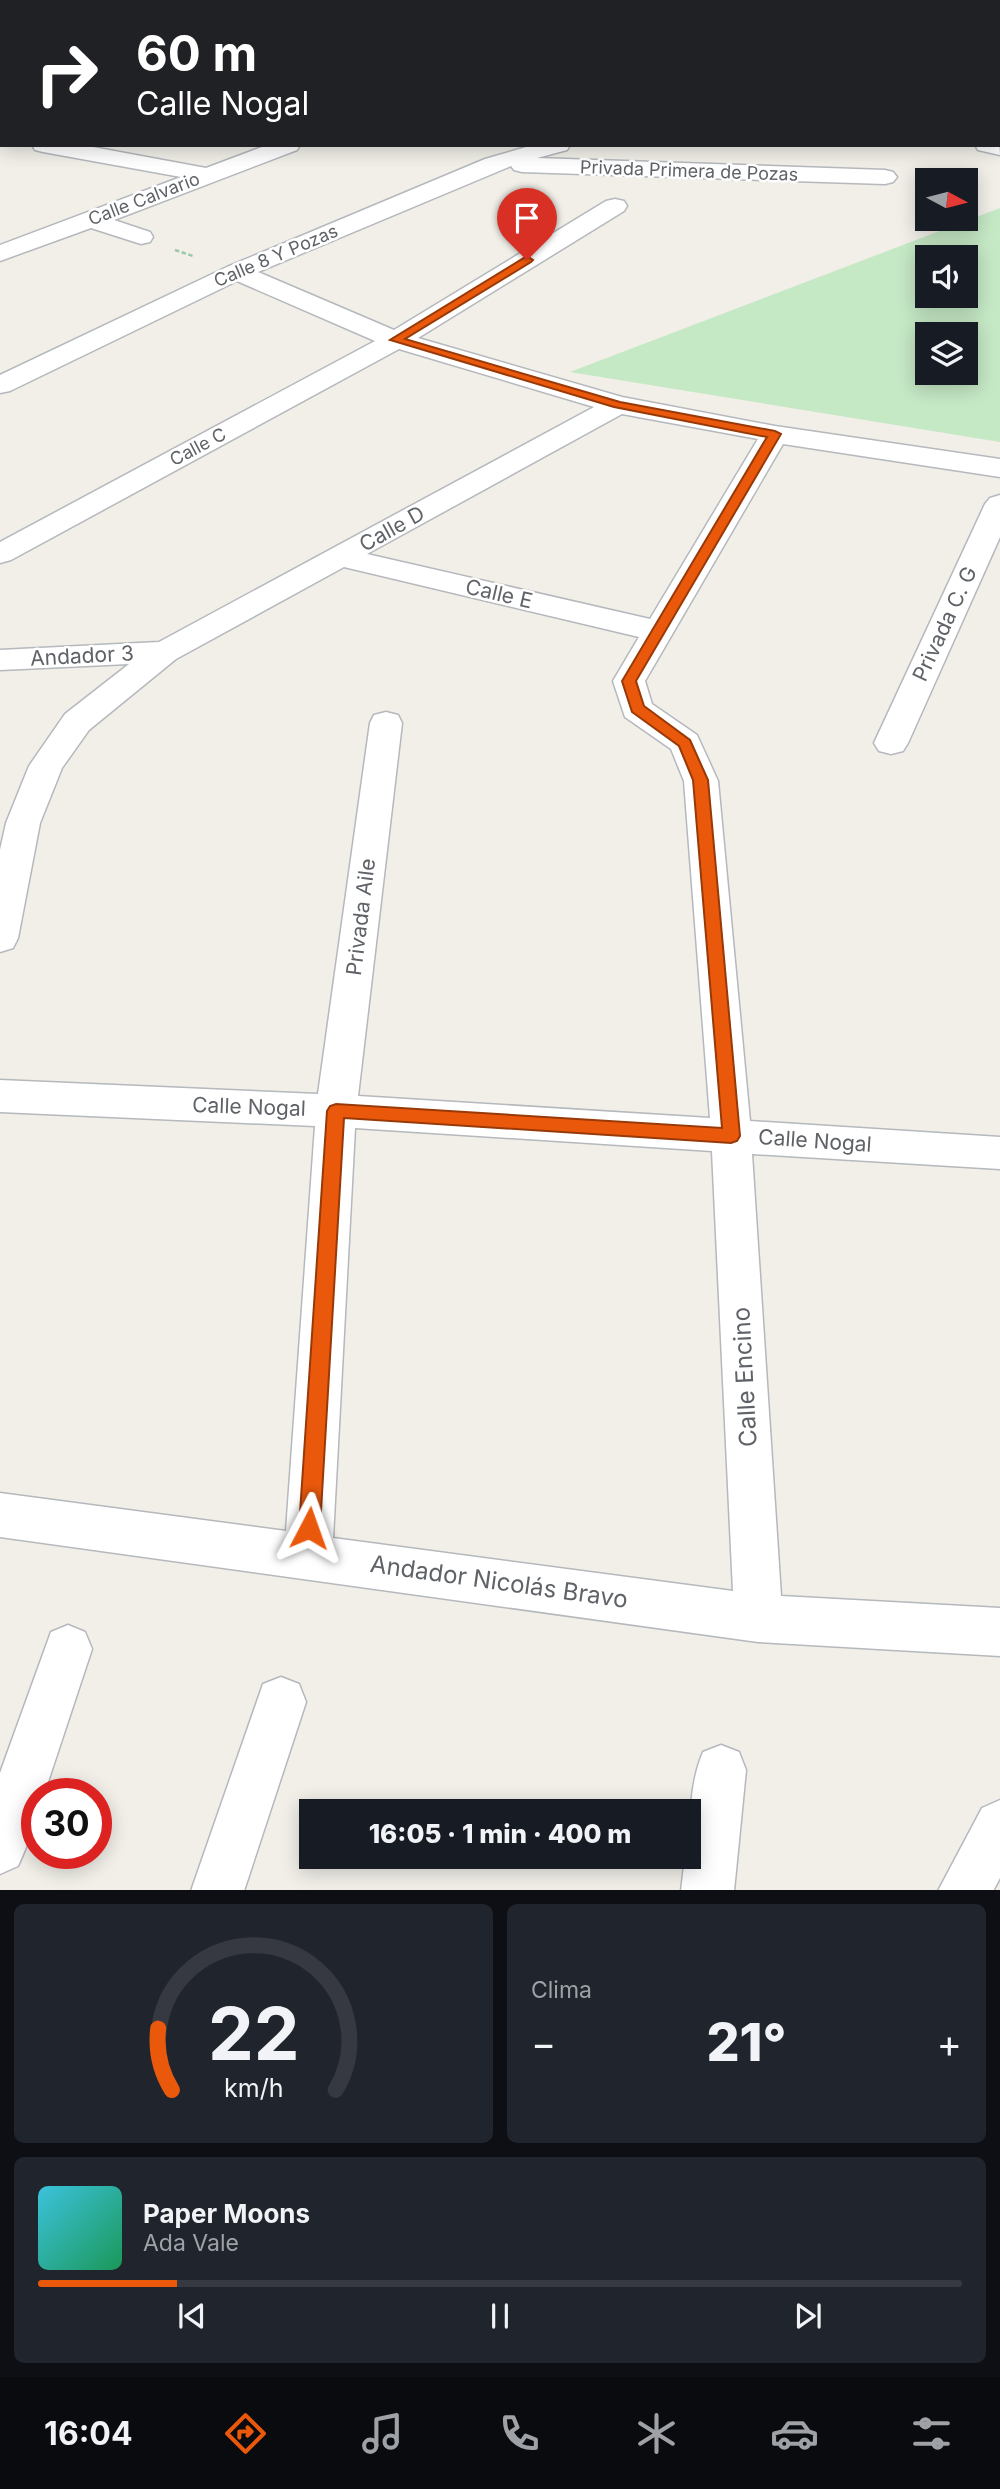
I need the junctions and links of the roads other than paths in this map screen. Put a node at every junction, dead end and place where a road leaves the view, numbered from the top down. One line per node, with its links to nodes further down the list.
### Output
1 (54, 147): 5 (street)
2 (284, 147): 5 (street, Calle Calvario)
3 (552, 147): 4 (street, Calle 8 Y Pozas)
4 (493, 164): 6 (street, Privada Primera de Pozas); 11 (street, Calle 8 Y Pozas)
5 (207, 175): 8 (street, Calle Calvario)
6 (885, 177)
7 (615, 206): 12 (street, Calle C)
8 (90, 220): 9 (street); 10 (street, Calle Calvario)
9 (141, 237)
10 (6, 248)
11 (236, 272): 12 (street); 13 (street, Calle 8 Y Pozas)
12 (396, 340): 14 (street); 18 (street, Calle C)
13 (0, 385)
14 (618, 405): 15 (street); 19 (street, Calle D)
15 (775, 434): 16 (street); 20 (street, Calle Encino)
16 (1000, 468)
17 (1000, 504): 24 (street, Privada C. G)
18 (0, 554)
19 (340, 557): 20 (street, Calle E); 21 (street, Calle D)
20 (657, 631): 28 (street, Calle Encino)
21 (165, 652): 22 (street, Andador 3); 25 (street, Calle D)
22 (0, 660)
23 (386, 723): 27 (street, Privada Aile)
24 (891, 743)
25 (0, 938)
26 (0, 1096): 27 (street, Calle Nogal)
27 (336, 1111): 28 (street, Calle Nogal); 31 (street, Privada Aile)
28 (731, 1136): 29 (street, Calle Nogal); 32 (street, Calle Encino)
29 (1000, 1153)
30 (0, 1516): 31 (street, Andador Nicolás Bravo)
31 (308, 1555): 32 (street, Andador Nicolás Bravo)
32 (758, 1618): 33 (street, Andador Nicolás Bravo)
33 (1000, 1632)
34 (68, 1650): 38 (street)
35 (281, 1702): 39 (street)
36 (721, 1770): 40 (street)
37 (1000, 1826): 41 (street)
38 (0, 1848)
39 (217, 1890)
40 (707, 1890)
41 (965, 1890)

